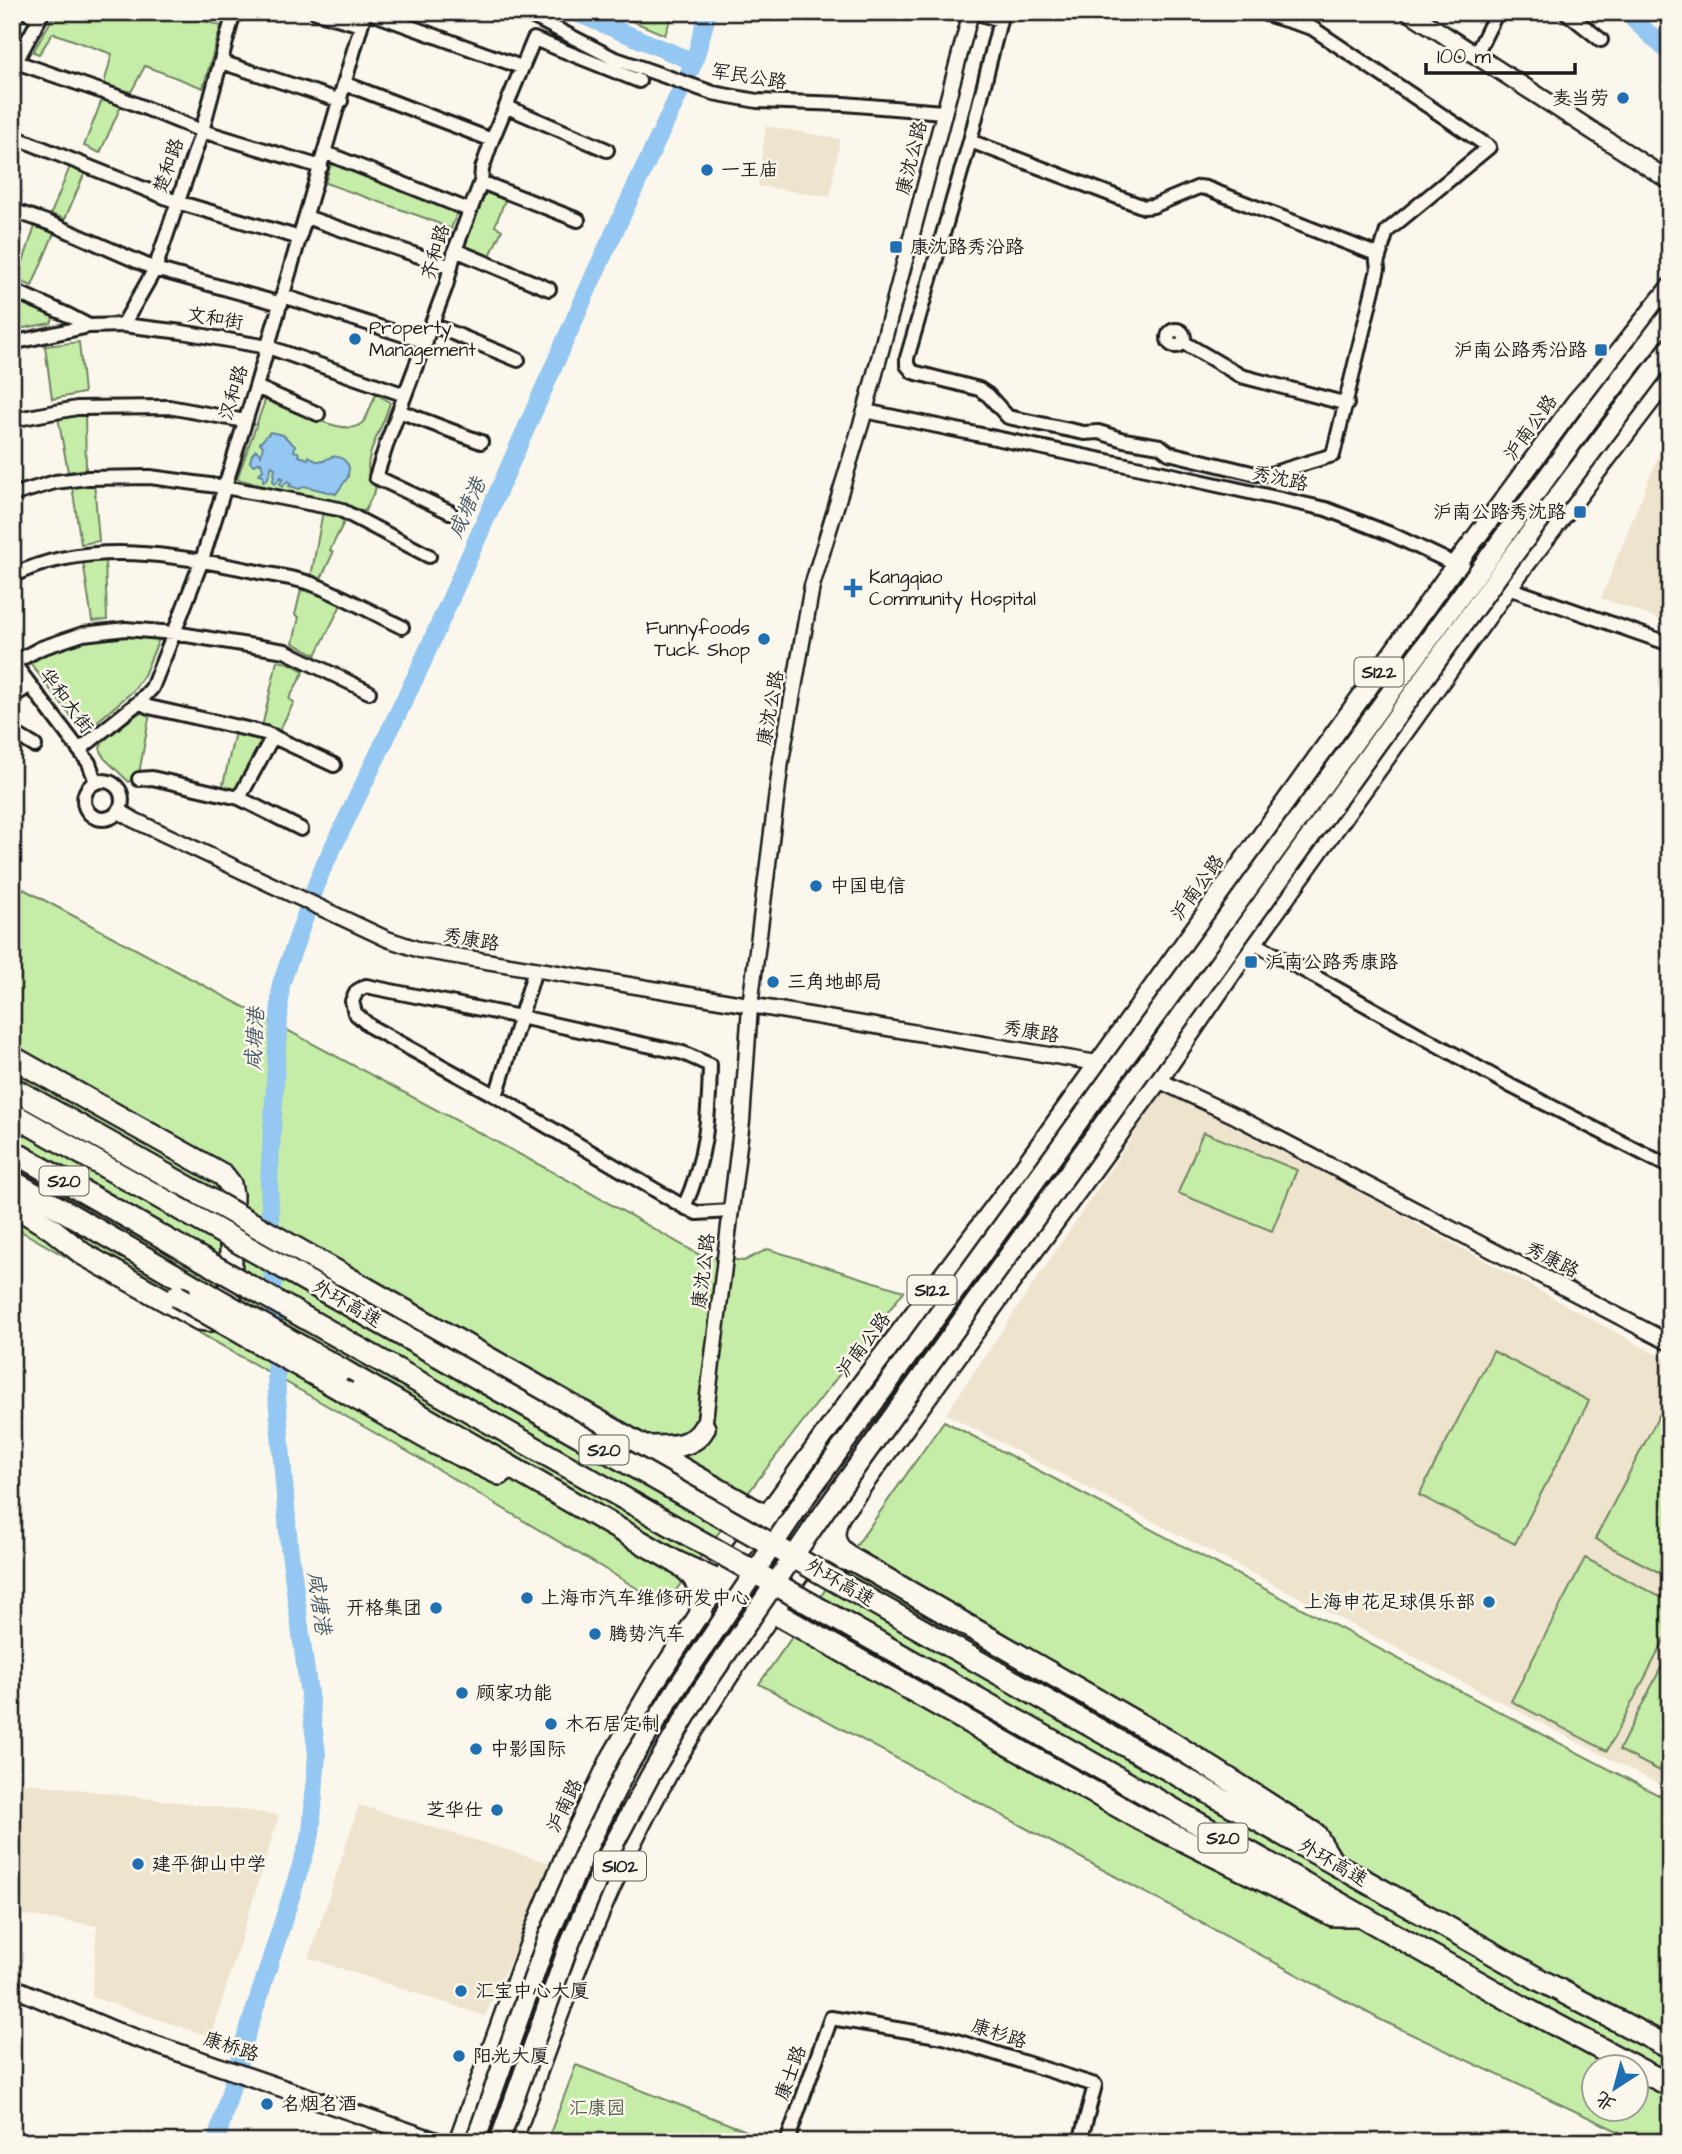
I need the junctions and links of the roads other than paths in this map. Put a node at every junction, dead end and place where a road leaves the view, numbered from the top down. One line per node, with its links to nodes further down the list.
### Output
1 (25, 12): 11 (street)
2 (234, 12): 16 (street, 楚和路)
3 (316, 12): 13 (street)
4 (367, 12): 13 (street, 汉和路); 18 (street)
5 (524, 12): 23 (street, 军民公路)
6 (972, 12): 12 (street); 23 (street, 康沈公路)
7 (1259, 12): 40 (street)
8 (1409, 12): 15 (main road)
9 (1496, 12): 15 (street)
10 (1566, 12): 14 (street)
11 (42, 15): 17 (street)
12 (1001, 16): 27 (street)
13 (361, 25): 20 (street, 汉和路)
14 (1601, 40)
15 (1476, 54): 31 (main road)
16 (220, 62): 21 (street); 24 (street, 楚和路)
17 (14, 65): 24 (street)
18 (521, 67): 19 (street, 齐和路); 22 (street, 齐和路)
19 (639, 81)
20 (345, 83): 21 (street, 汉和路); 26 (street)
21 (341, 101): 29 (street, 汉和路)
22 (507, 107): 26 (street, 齐和路); 28 (street)
23 (943, 112): 62 (street, 康沈公路)
24 (202, 131): 30 (street); 33 (street, 楚和路)
25 (12, 136): 33 (street)
26 (492, 140): 32 (street, 齐和路)
27 (970, 141): 40 (street); 66 (street)
28 (607, 150)
29 (326, 153): 30 (street, 汉和路); 35 (street)
30 (321, 167): 36 (street, 汉和路)
31 (1670, 181)
32 (481, 182): 35 (street, 齐和路); 37 (street)
33 (177, 202): 38 (street); 42 (street, 楚和路)
34 (12, 210): 42 (street)
35 (469, 210): 39 (street, 齐和路)
36 (306, 216): 38 (street, 汉和路); 41 (street)
37 (578, 220)
38 (300, 238): 46 (street, 汉和路)
39 (455, 250): 41 (street, 齐和路); 44 (street)
40 (1378, 260): 60 (street)
41 (451, 267): 49 (street, 齐和路)
42 (155, 269): 46 (street); 48 (street, 楚和路)
43 (1670, 288): 76 (main road, 沪南公路 / S122)
44 (548, 289)
45 (12, 290): 50 (street)
46 (282, 300): 51 (street); 54 (street, 汉和路)
47 (1670, 314): 140 (main road, bridge)
48 (124, 325): 50 (street, 文和街); 54 (street, 文和街)
49 (433, 326): 51 (street, 齐和路); 56 (street)
50 (89, 327): 53 (street, 文和街)
51 (426, 342): 59 (street, 齐和路)
52 (1184, 342): 60 (street)
53 (12, 343)
54 (268, 347): 58 (street, 汉和路); 59 (street, 文和街)
55 (1670, 348): 141 (main road, bridge)
56 (518, 360)
57 (1670, 375): 78 (main road, S122)
58 (256, 387): 63 (street); 65 (street, 汉和路)
59 (405, 395): 61 (street, 齐和路)
60 (1347, 404): 68 (street)
61 (399, 411): 67 (street); 73 (street, 齐和路)
62 (865, 411): 69 (street, 秀沈路); 99 (street, 康沈公路)
63 (318, 414)
64 (12, 420): 65 (street)
65 (245, 421): 71 (street, 汉和路)
66 (1124, 440): 68 (street); 69 (street)
67 (481, 442)
68 (1141, 443): 70 (street)
69 (1119, 463): 70 (street, 秀沈路)
70 (1136, 467): 76 (street, 秀沈路)
71 (225, 487): 72 (street); 74 (street); 75 (street, 汉和路)
72 (12, 495)
73 (450, 512)
74 (429, 556)
75 (202, 560): 77 (street); 79 (street); 80 (street, 汉和路)
76 (1455, 566): 78 (street, 秀沈路); 102 (main road, 沪南公路 / S122)
77 (12, 576)
78 (1507, 588): 81 (street, 秀沈路); 97 (main road, S122)
79 (402, 627)
80 (174, 633): 82 (street); 84 (street); 86 (street, 汉和路)
81 (1670, 644)
82 (13, 662): 83 (street, 华和大街)
83 (29, 686): 85 (street); 90 (street, 华和大街)
84 (369, 691)
85 (12, 697)
86 (139, 702): 88 (street); 90 (street, 汉和路)
87 (12, 733): 89 (street)
88 (273, 736): 91 (street); 94 (street)
89 (35, 746)
90 (79, 750): 93 (street, 华和大街)
91 (334, 765)
92 (139, 779): 94 (street)
93 (96, 782): 95 (street); 95 (street)
94 (239, 798): 96 (street)
95 (119, 811): 98 (street, 秀康路)
96 (301, 829)
97 (1253, 942): 104 (main road, S122); 110 (street)
98 (535, 970): 99 (street, 秀康路); 100 (street)
99 (750, 1006): 102 (street, 秀康路); 113 (street, 康沈公路)
100 (521, 1017): 106 (street); 106 (street); 112 (street)
101 (12, 1057): 114 (highway)
102 (1097, 1063): 104 (street, 秀康路); 120 (main road, 沪南公路 / S122)
103 (12, 1065): 109 (highway)
104 (1158, 1080): 116 (street, 秀康路); 121 (main road, S122)
105 (12, 1088): 109 (highway)
106 (496, 1096): 112 (street)
107 (12, 1114): 130 (highway, 外环高速 / S20, bridge)
108 (12, 1152): 131 (highway, 外环高速 / S20, bridge)
109 (150, 1166): 118 (highway, bridge)
110 (1670, 1167)
111 (16, 1191): 114 (highway); 115 (highway); 119 (highway, bridge)
112 (684, 1207): 113 (street)
113 (731, 1211): 117 (street, 康沈公路)
114 (52, 1229): 115 (highway)
115 (81, 1241): 119 (highway, bridge)
116 (1670, 1343)
117 (705, 1428): 118 (highway)
118 (644, 1447): 120 (highway)
119 (543, 1485): 125 (highway)
120 (765, 1516): 122 (highway); 123 (main road, 沪南路 / S102)
121 (837, 1520): 122 (main road, S122); 124 (highway)
122 (822, 1542): 123 (highway); 124 (highway); 126 (main road, S102)
123 (737, 1556): 125 (highway); 127 (main road, 沪南路 / S102)
124 (852, 1560): 126 (highway); 130 (highway)
125 (676, 1562): 127 (highway); 128 (highway)
126 (808, 1562): 127 (highway); 129 (main road, S102)
127 (720, 1582): 128 (main road, 沪南路 / S102); 129 (highway)
128 (701, 1612): 139 (main road, 沪南路 / S102)
129 (774, 1613): 131 (highway); 142 (main road, S102)
130 (1332, 1862): 134 (highway, 外环高速 / S20)
131 (1359, 1915): 135 (highway, 外环高速 / S20)
132 (12, 1987): 138 (main road, 康桥路)
133 (831, 2018): 143 (street, 康士路); 144 (street, 康杉路)
134 (1670, 2048)
135 (1607, 2052)
136 (1650, 2075): 137 (highway, 外环高速 / S20)
137 (1670, 2085)
138 (439, 2142)
139 (458, 2142)
140 (475, 2142)
141 (499, 2142)
142 (512, 2142)
143 (787, 2142)
144 (1080, 2142)

